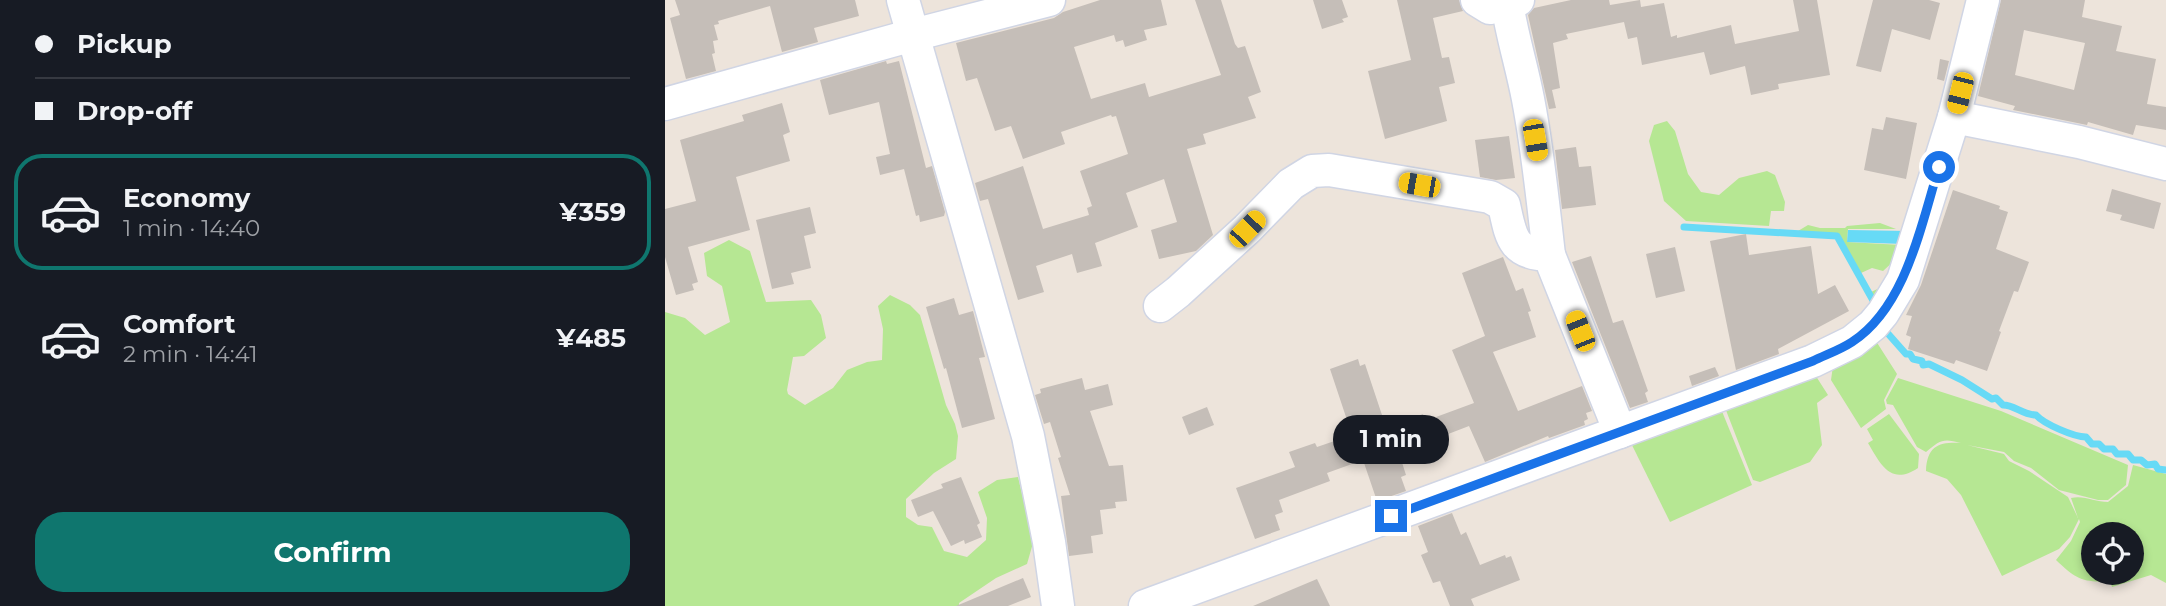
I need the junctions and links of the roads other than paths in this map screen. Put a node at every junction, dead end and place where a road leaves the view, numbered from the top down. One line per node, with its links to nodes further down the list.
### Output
1 (903, 0): 5 (street)
2 (1049, 0): 5 (street)
3 (1983, 0): 7 (street)
4 (1501, 1): 9 (street)
5 (913, 35): 6 (street); 12 (street)
6 (665, 104)
7 (1954, 117): 8 (street); 11 (street)
8 (2166, 164)
9 (1549, 255): 10 (street); 11 (street)
10 (1160, 306)
11 (1620, 432): 13 (street)
12 (1058, 606)
13 (1145, 606)

